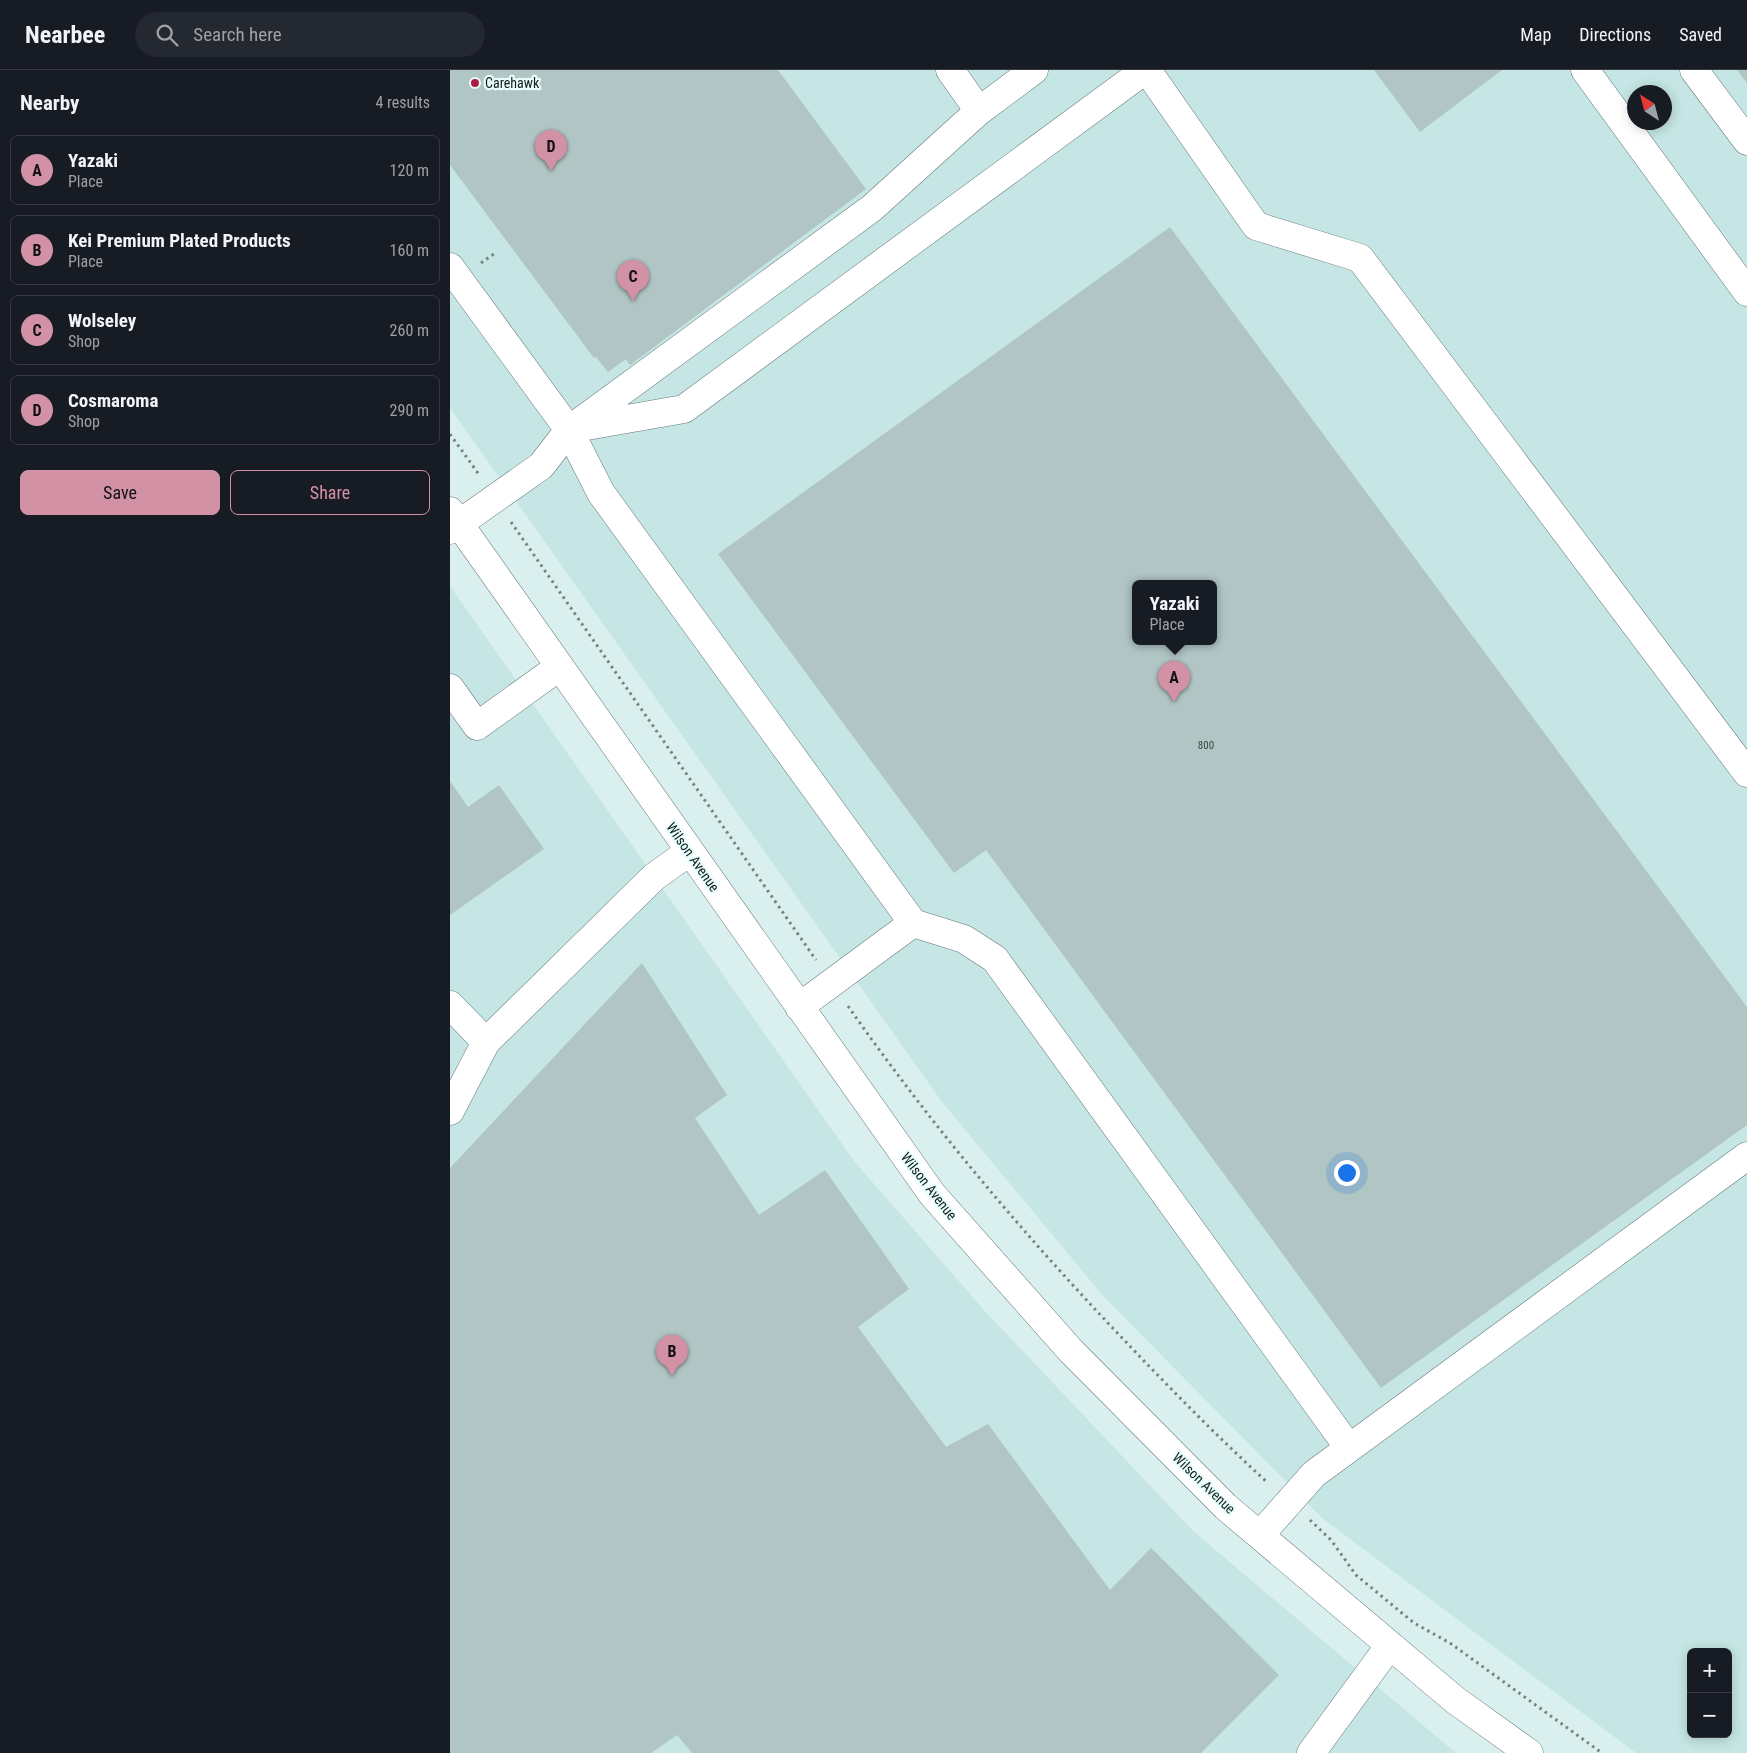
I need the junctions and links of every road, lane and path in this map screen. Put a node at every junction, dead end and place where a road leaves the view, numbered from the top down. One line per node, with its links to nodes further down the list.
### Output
1 (950, 70): 6 (street)
2 (1034, 70): 6 (street)
3 (1146, 70): 10 (street); 16 (street)
4 (1585, 70): 9 (street)
5 (1694, 70): 7 (street)
6 (979, 111): 10 (street)
7 (1747, 141)
8 (450, 267): 10 (street)
9 (1747, 292)
10 (569, 430): 12 (street); 18 (street)
11 (450, 434): 12 (path)
12 (502, 509): 13 (street); 19 (path)
13 (453, 522): 14 (street, Wilson Avenue)
14 (559, 667): 15 (street); 17 (street, Wilson Avenue)
15 (450, 688)
16 (1747, 773)
17 (689, 852): 21 (street, Wilson Avenue); 22 (street)
18 (913, 923): 19 (street); 25 (street)
19 (832, 983): 21 (street); 26 (path)
20 (450, 1005): 22 (street)
21 (799, 1007): 27 (street, Wilson Avenue)
22 (486, 1042): 23 (street)
23 (450, 1111)
24 (1747, 1156): 25 (street)
25 (1350, 1448): 26 (street)
26 (1289, 1502): 27 (street); 31 (path)
27 (1260, 1535): 28 (street, Wilson Avenue)
28 (1390, 1644): 29 (street); 30 (street, Wilson Avenue)
29 (1311, 1753)
30 (1529, 1753)
31 (1602, 1753)

